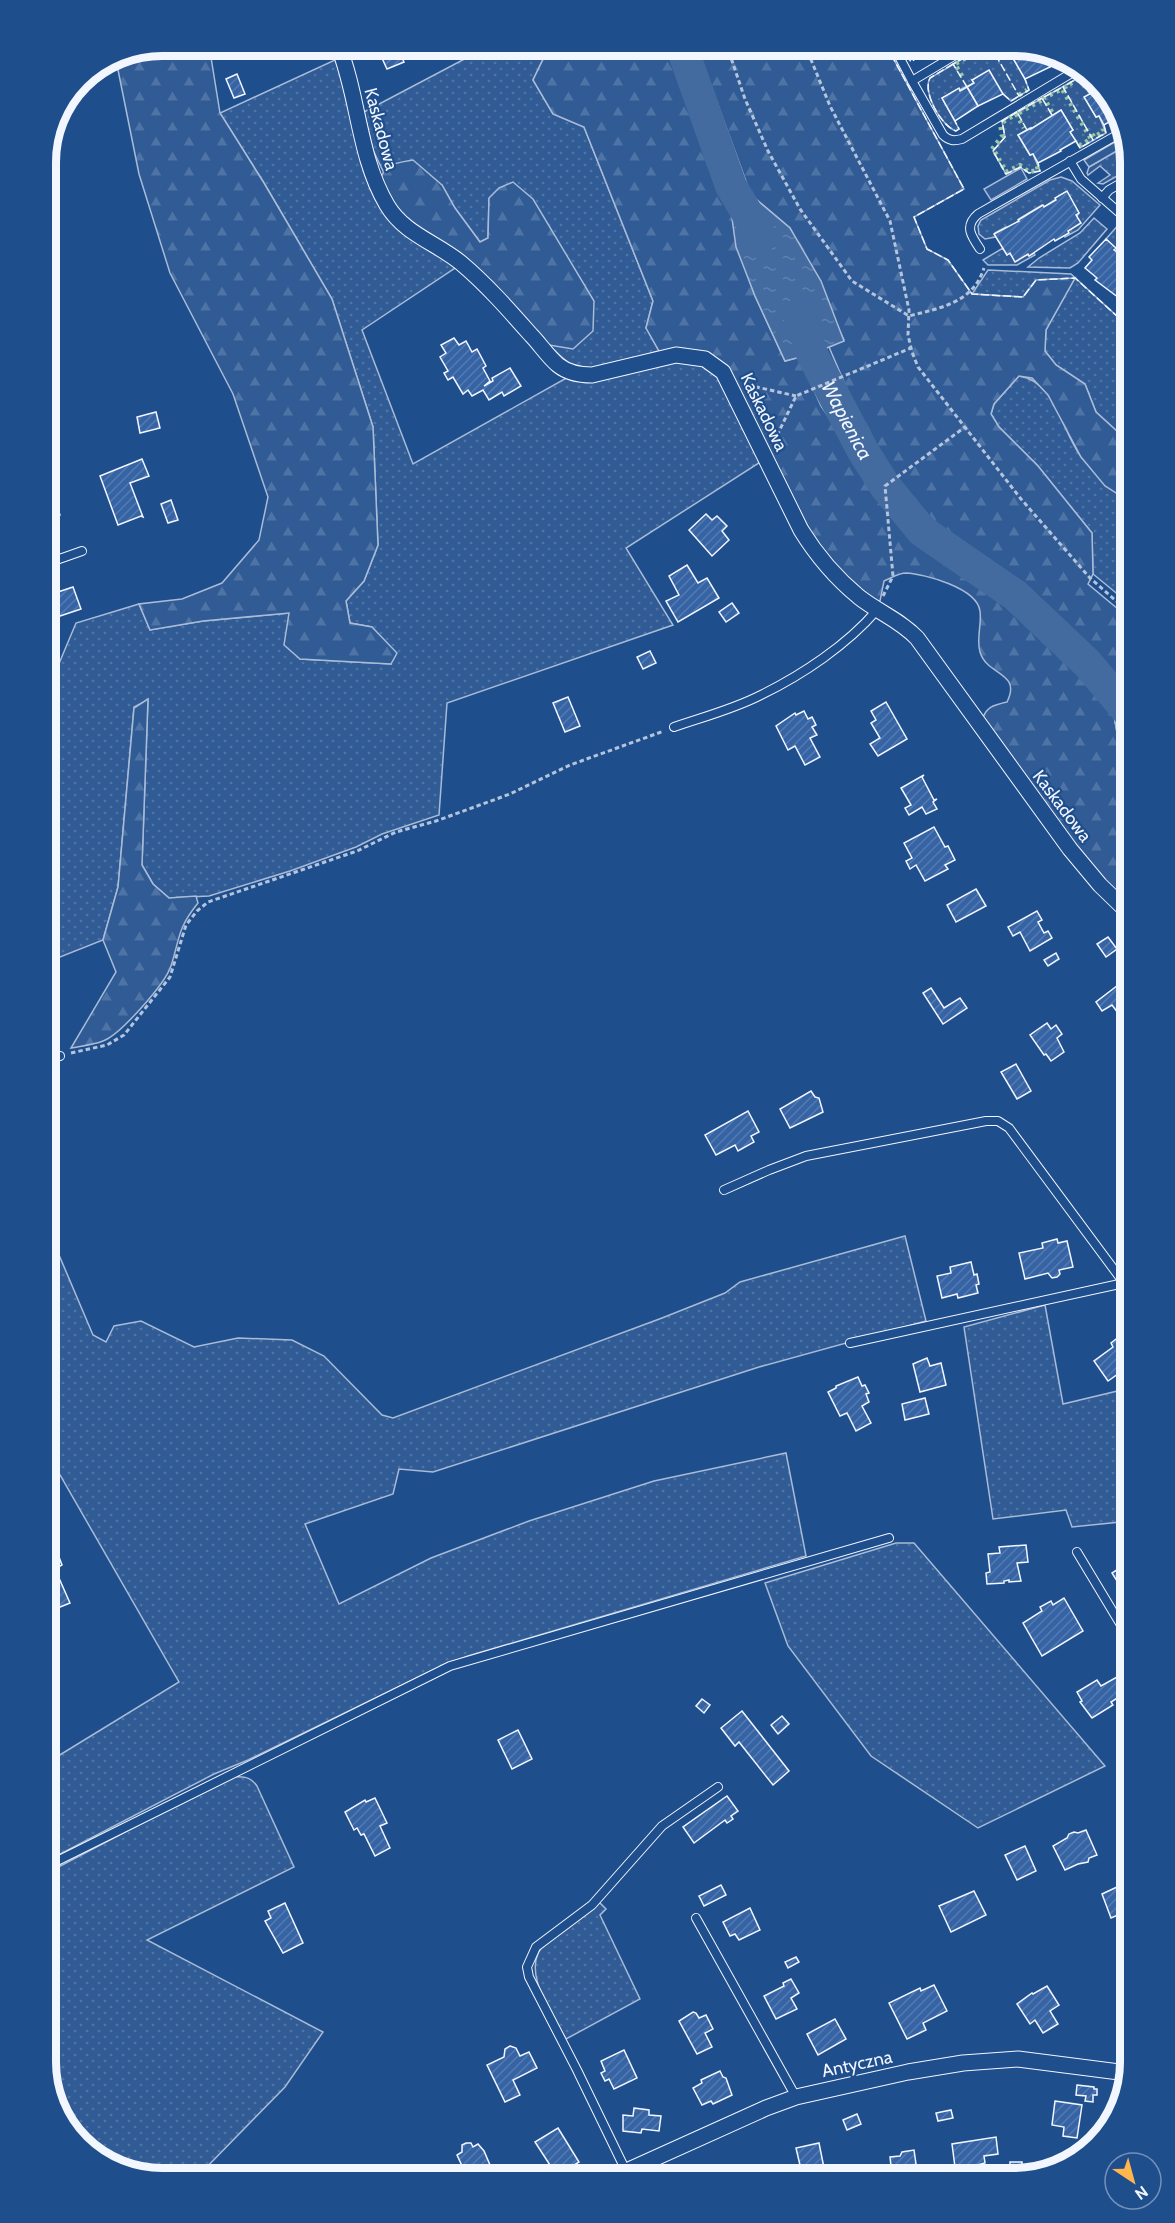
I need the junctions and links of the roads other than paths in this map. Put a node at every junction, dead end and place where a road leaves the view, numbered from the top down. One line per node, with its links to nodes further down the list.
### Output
1 (342, 56): 14 (street, Kaskadowa)
2 (899, 56): 5 (lane)
3 (954, 56): 5 (lane)
4 (1071, 73): 5 (lane)
5 (912, 81)
6 (1116, 135): 7 (lane)
7 (1070, 161): 9 (lane); 11 (lane)
8 (1120, 184): 9 (lane)
9 (1102, 198): 10 (lane)
10 (1120, 213)
11 (980, 249)
12 (82, 551): 13 (lane)
13 (56, 560)
14 (877, 610): 15 (lane); 16 (street, Kaskadowa)
15 (674, 727)
16 (1120, 904)
17 (60, 1056): 18 (lane)
18 (56, 1057)
19 (724, 1190): 20 (lane)
20 (1120, 1278)
21 (1120, 1284): 22 (lane)
22 (850, 1343)
23 (889, 1538): 27 (lane)
24 (1077, 1552): 25 (lane)
25 (1120, 1623)
26 (718, 1787): 31 (lane)
27 (56, 1862)
28 (696, 1918): 30 (lane)
29 (1119, 2072): 30 (street, Antyczna)
30 (796, 2097): 32 (street, Antyczna)
31 (615, 2168)
32 (636, 2168)

